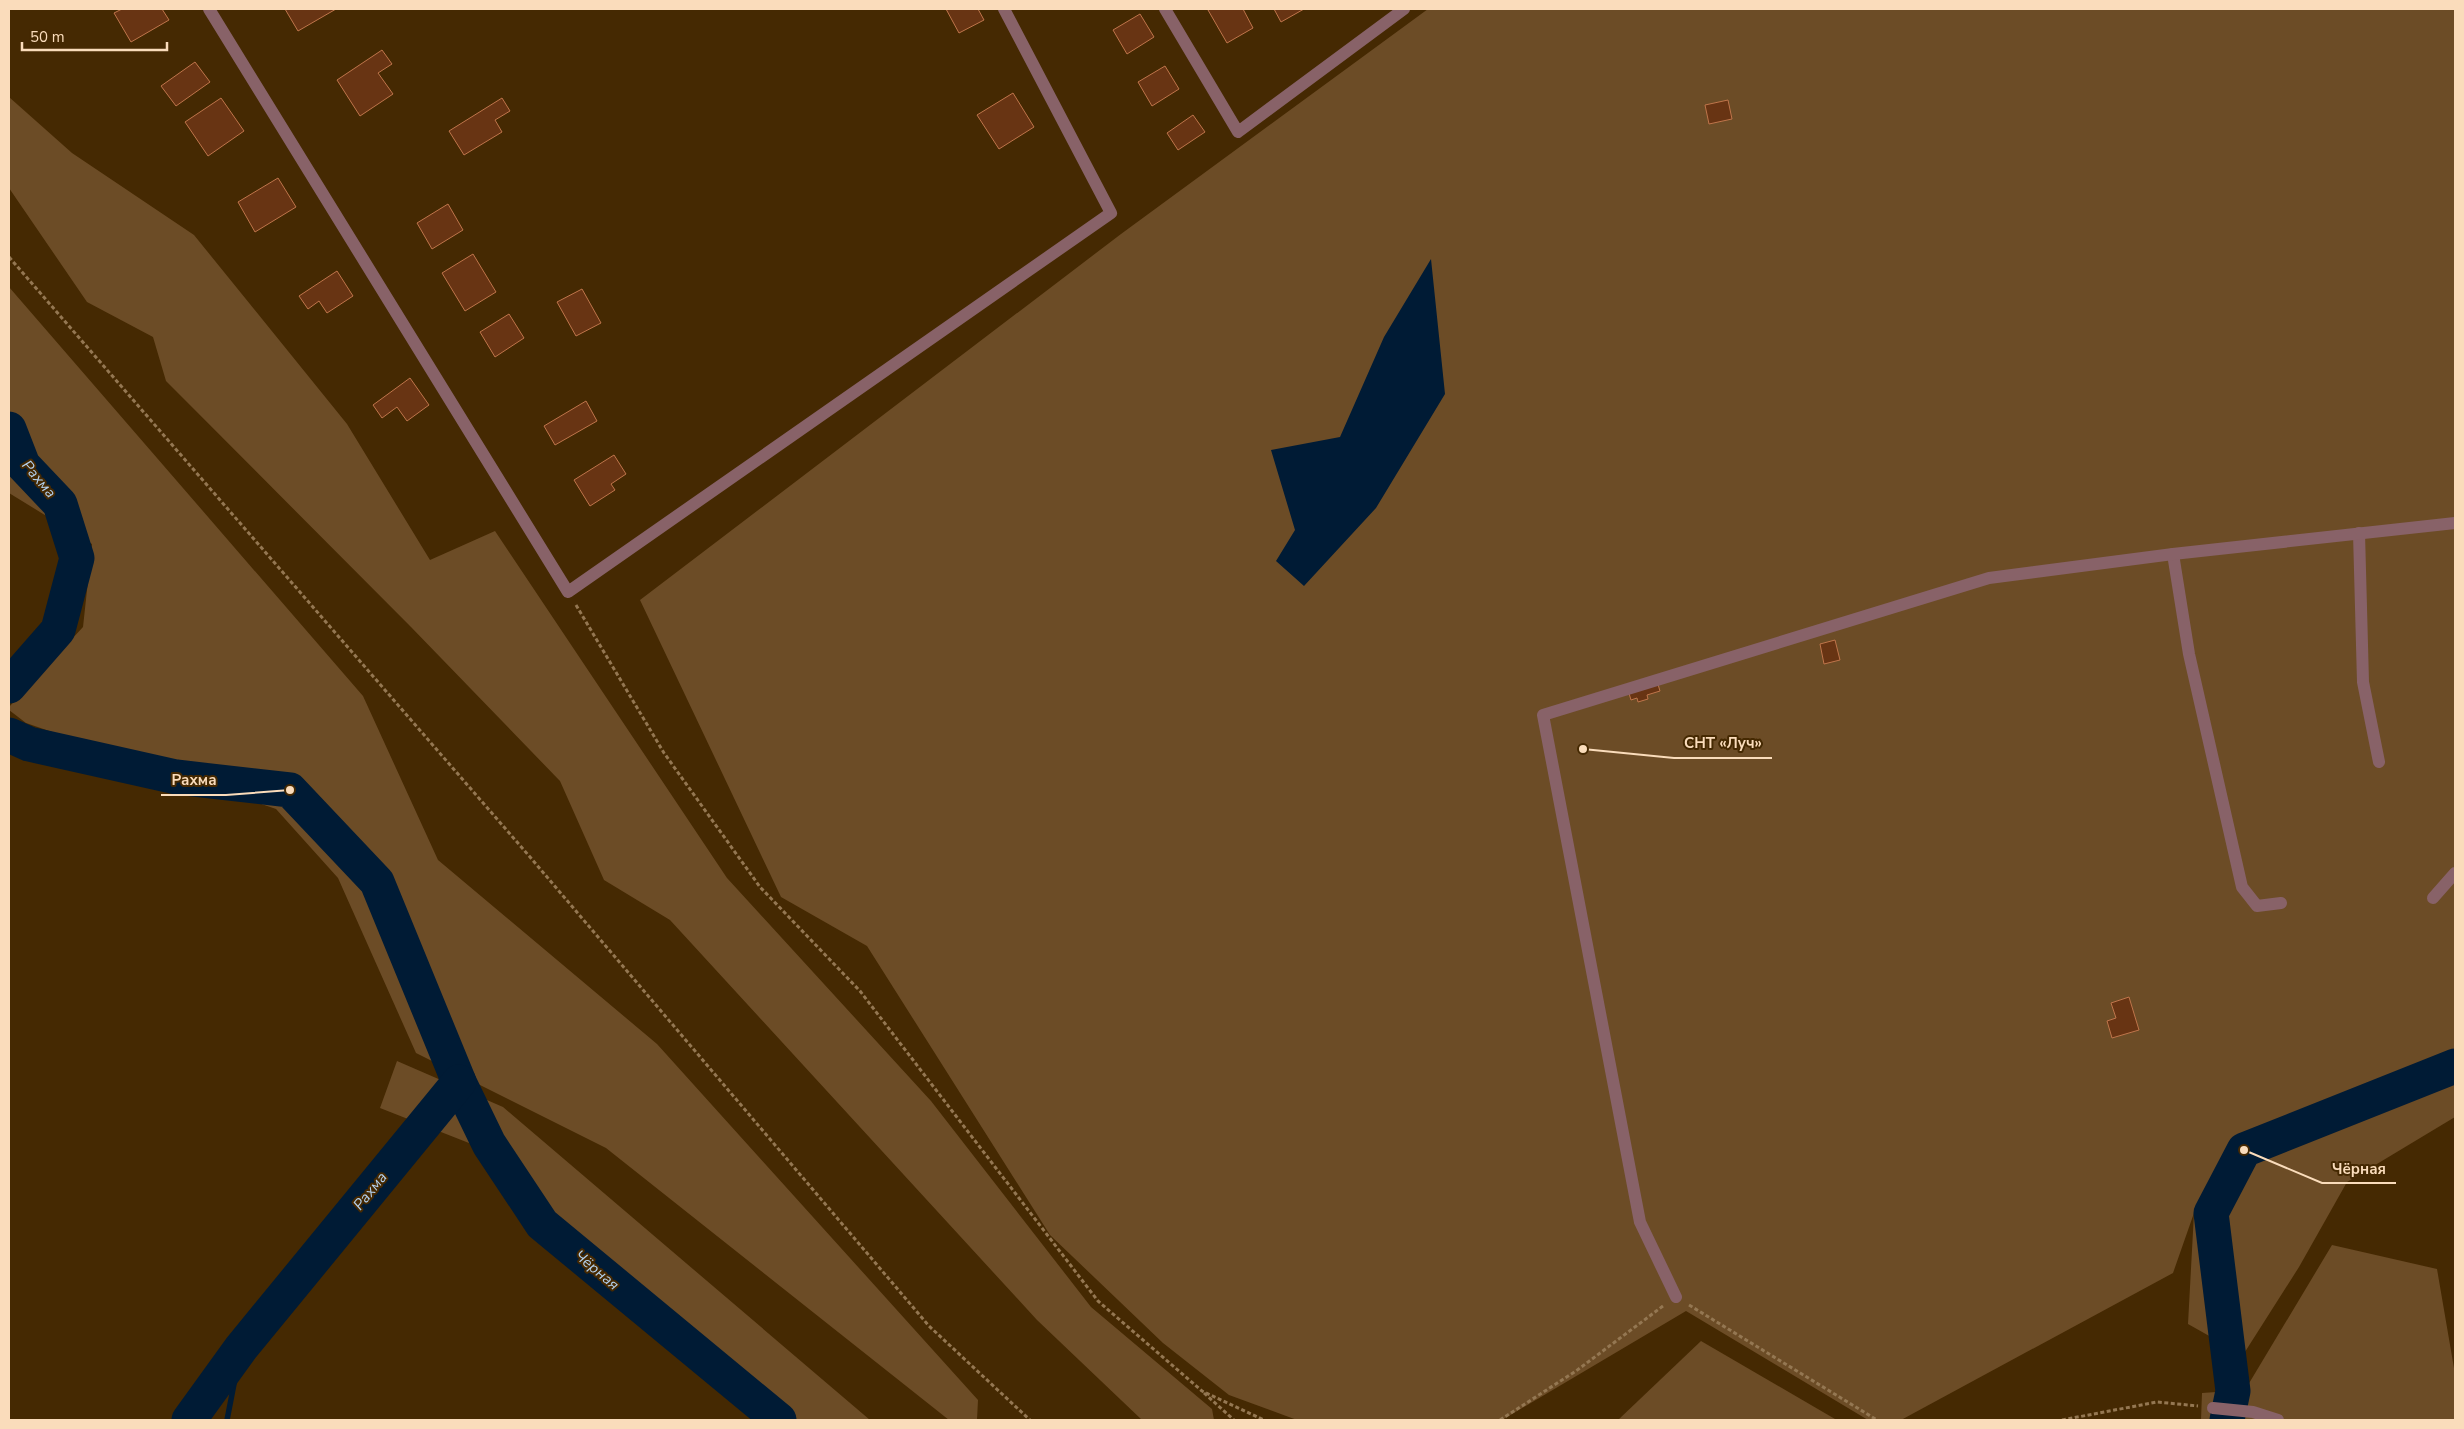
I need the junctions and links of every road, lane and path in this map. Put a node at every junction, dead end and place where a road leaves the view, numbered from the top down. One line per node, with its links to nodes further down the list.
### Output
1 (209, 9): 9 (street)
2 (1004, 9): 9 (street)
3 (1165, 9): 4 (street)
4 (1404, 9)
5 (9, 257): 17 (path)
6 (2455, 523): 7 (street)
7 (2359, 534): 8 (street); 10 (street)
8 (2173, 554): 13 (street); 14 (street)
9 (568, 592): 15 (path)
10 (2379, 762)
11 (2455, 874): 12 (street)
12 (2434, 898)
13 (2281, 903)
14 (1676, 1297): 20 (path); 21 (path)
15 (1202, 1391): 18 (path); 19 (path)
16 (2213, 1408): 22 (path); 23 (street)
17 (1030, 1420)
18 (1234, 1420)
19 (1264, 1420)
20 (1500, 1420)
21 (1877, 1420)
22 (2062, 1420)
23 (2278, 1420)

